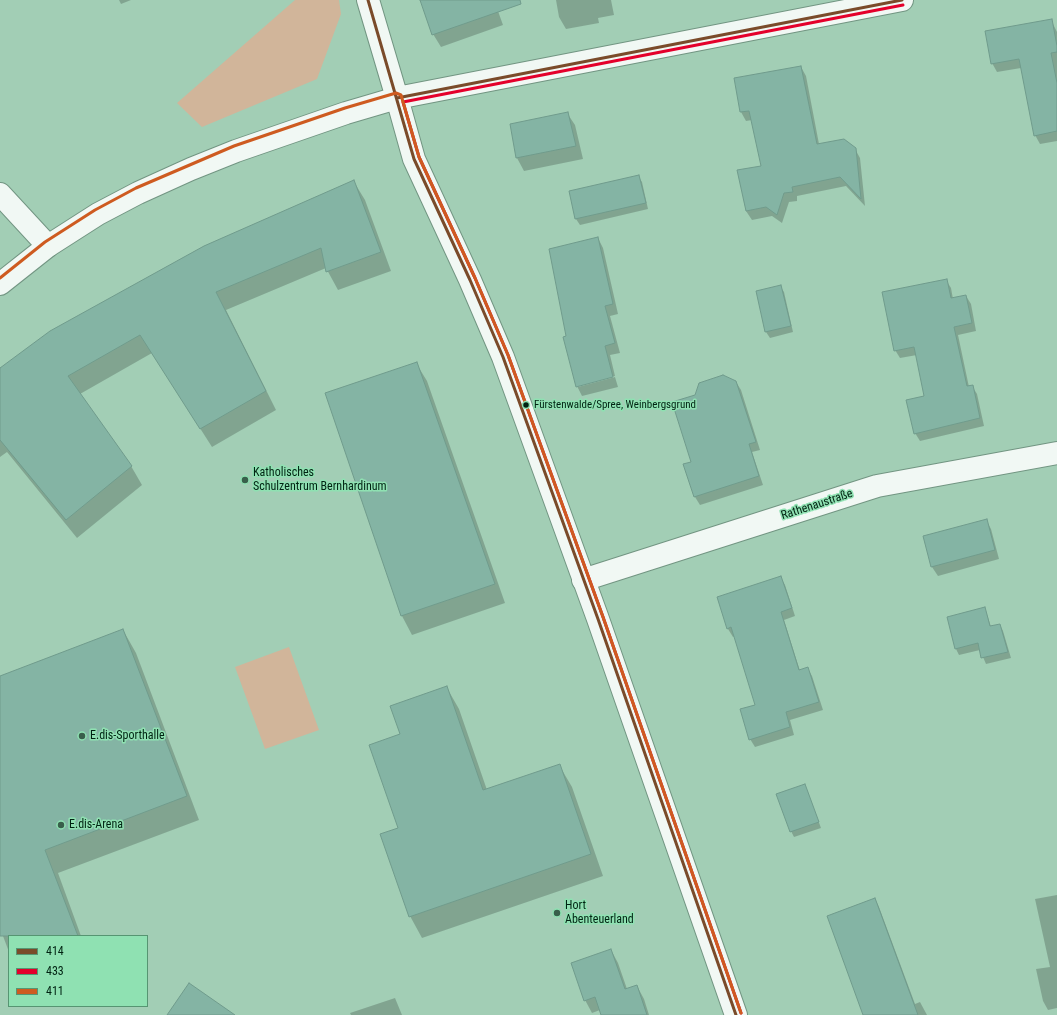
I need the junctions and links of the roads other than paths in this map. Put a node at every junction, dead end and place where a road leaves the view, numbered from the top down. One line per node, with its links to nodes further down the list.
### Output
1 (368, 0): 4 (street)
2 (902, 0): 3 (street)
3 (879, 2): 4 (street)
4 (397, 98): 6 (street); 9 (street)
5 (0, 194): 6 (street)
6 (48, 246): 7 (street)
7 (0, 284)
8 (1057, 453): 9 (street, Rathenaustraße)
9 (583, 580): 10 (street)
10 (736, 1015)

